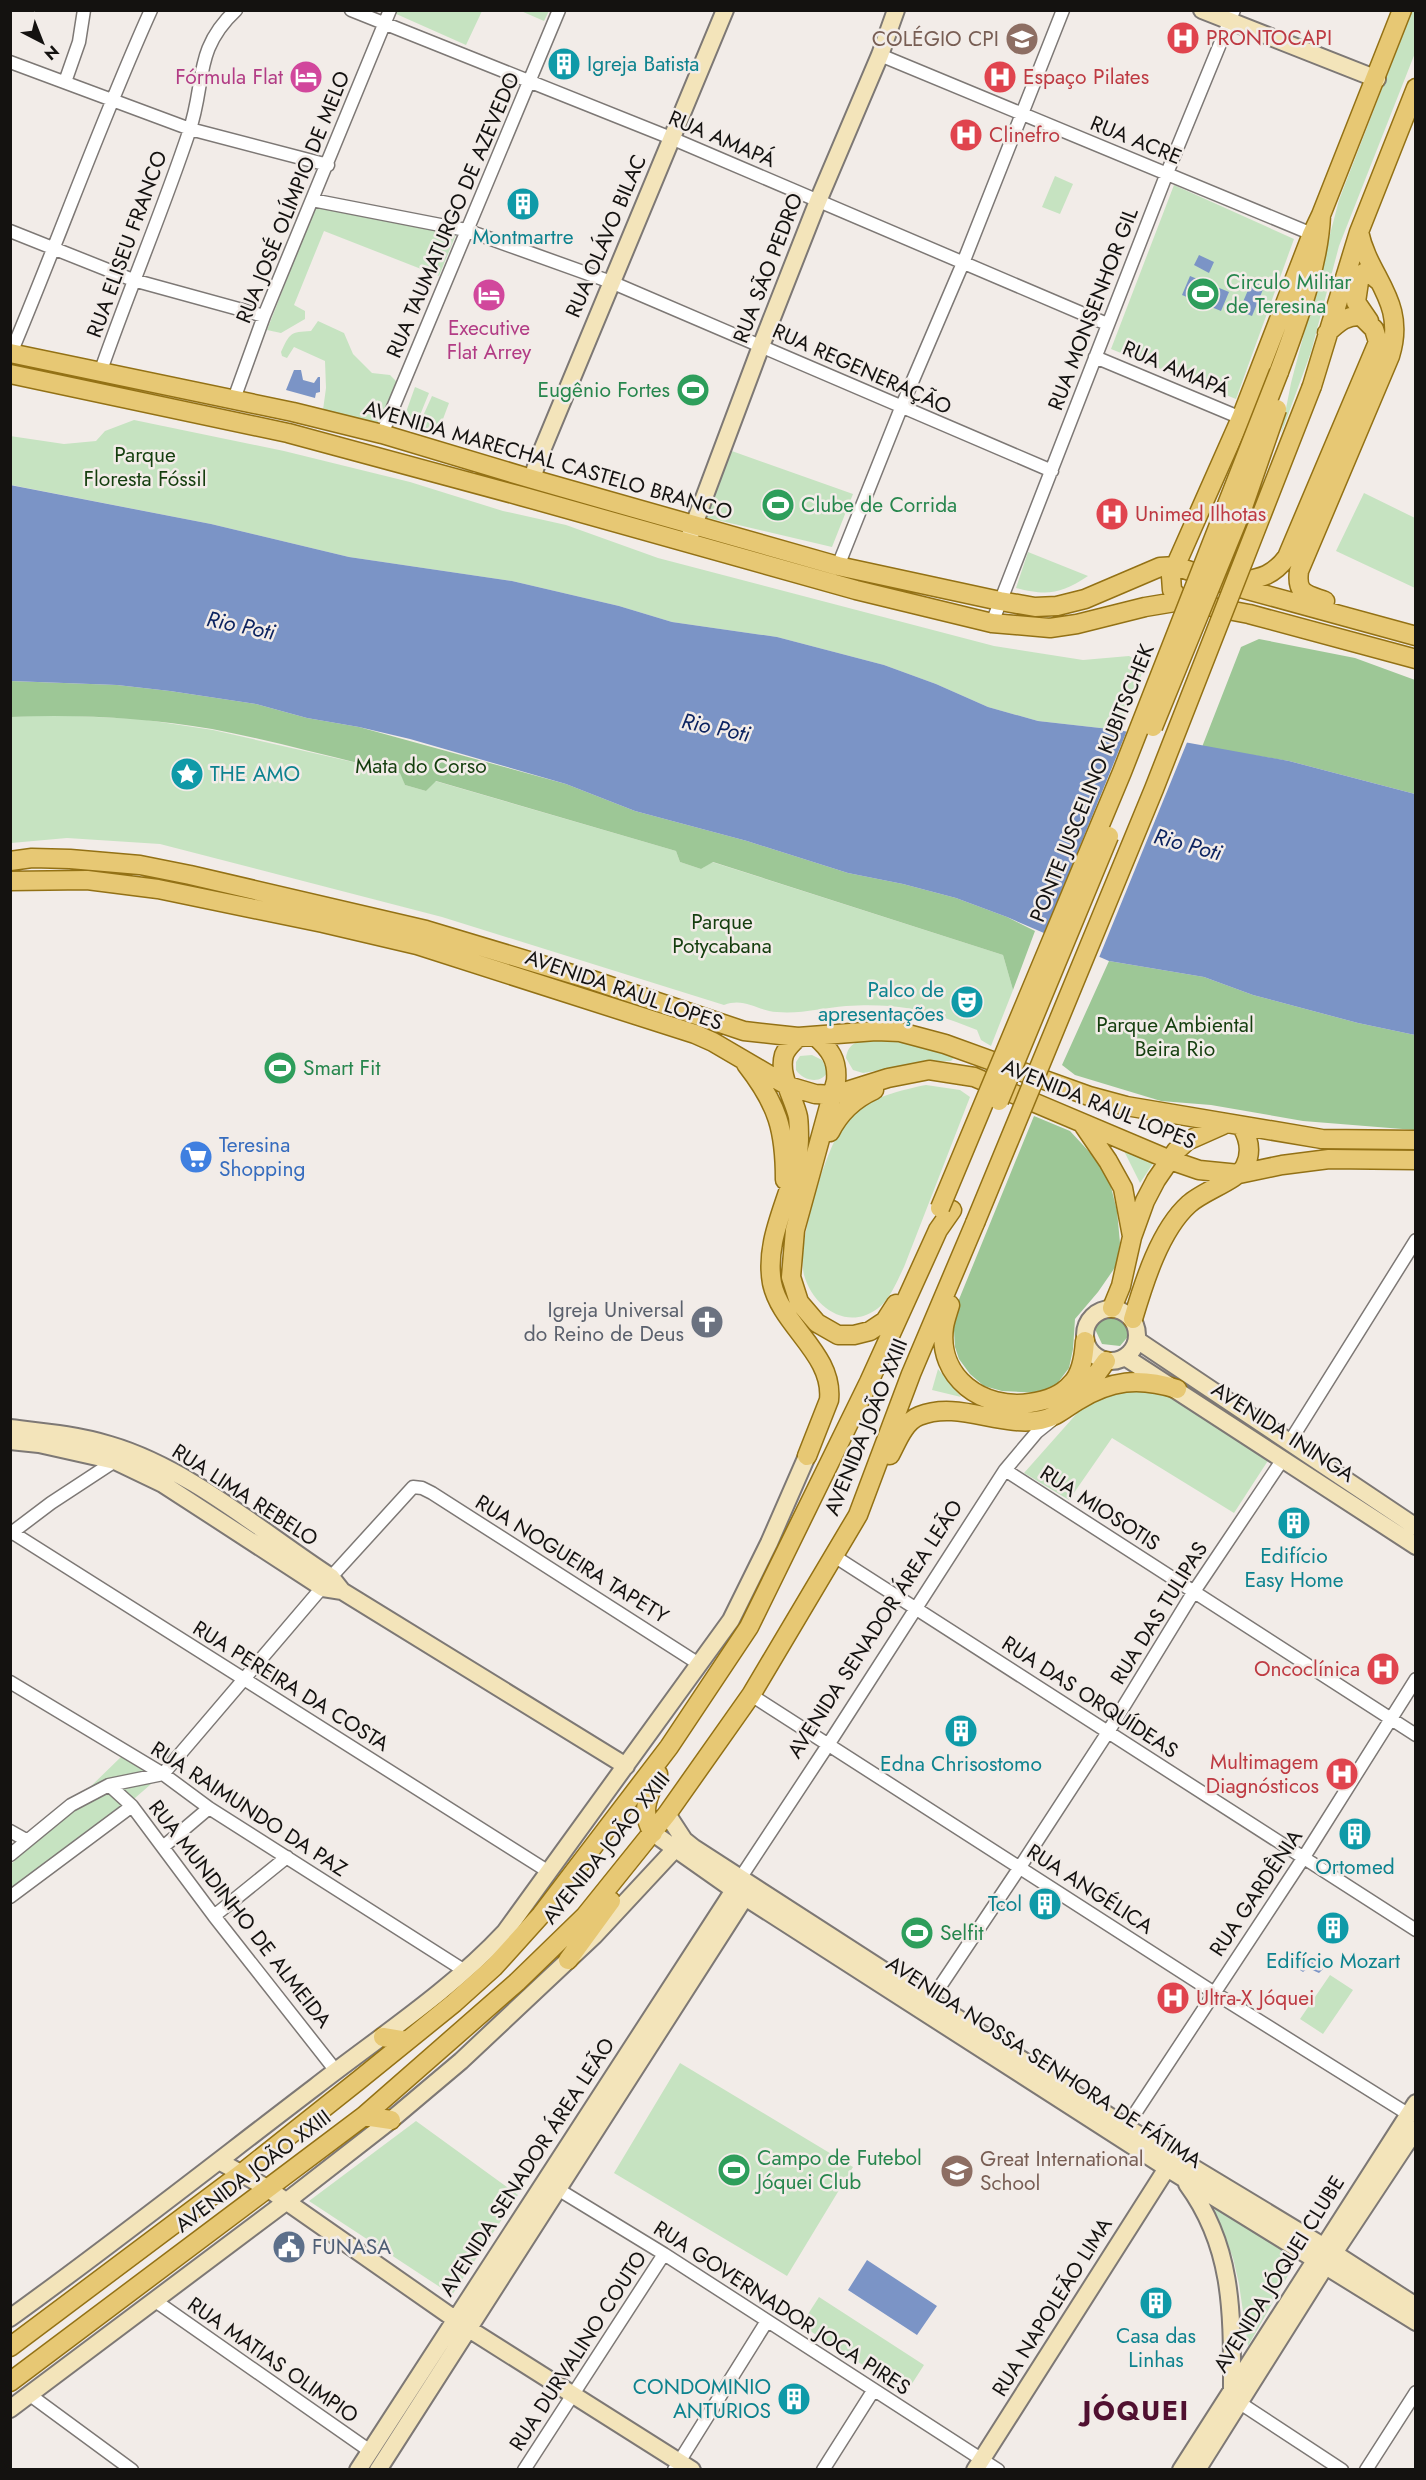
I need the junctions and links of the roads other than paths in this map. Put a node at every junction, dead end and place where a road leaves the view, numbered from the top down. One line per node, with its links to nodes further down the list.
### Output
1 (84, 10): 17 (street)
2 (151, 10): 20 (street)
3 (236, 10): 22 (street)
4 (351, 10): 13 (street, RUA AMAPÁ)
5 (390, 10): 13 (street, RUA JOSÉ OLÍMPIO DE MELO)
6 (559, 10): 18 (street, RUA TAUMATURGO DE AZEVEDO)
7 (725, 10): 23 (street, RUA OLÁVO BILAC)
8 (896, 10): 14 (street, RUA SÃO PEDRO)
9 (1063, 10): 21 (street)
10 (1202, 10): 12 (street)
11 (1402, 10): 16 (main road)
12 (1232, 16): 16 (street); 25 (street, RUA MONSENHOR GIL)
13 (385, 24): 18 (street, RUA AMAPÁ); 24 (street, RUA JOSÉ OLÍMPIO DE MELO)
14 (880, 55): 21 (street, RUA ACRE); 27 (street, RUA SÃO PEDRO)
15 (10, 62): 17 (street)
16 (1377, 79): 28 (main road)
17 (65, 82): 20 (street)
18 (529, 82): 23 (street, RUA AMAPÁ); 29 (street, RUA TAUMATURGO DE AZEVEDO)
19 (1416, 88): 31 (main road)
20 (111, 99): 22 (street); 33 (street)
21 (1021, 114): 25 (street, RUA ACRE); 34 (street)
22 (190, 129): 24 (street); 35 (street, RUA ELISEU FRANCO)
23 (671, 138): 27 (street, RUA AMAPÁ); 36 (street, RUA OLÁVO BILAC)
24 (328, 165): 26 (street, RUA JOSÉ OLÍMPIO DE MELO)
25 (1167, 173): 32 (street, RUA ACRE); 41 (street, RUA MONSENHOR GIL)
26 (312, 200): 29 (street, RUA REGENERAÇÃO); 39 (street, RUA JOSÉ OLÍMPIO DE MELO)
27 (818, 201): 34 (street, RUA AMAPÁ); 43 (street, RUA SÃO PEDRO)
28 (1321, 215): 32 (main road); 83 (main road, PONTE JUSCELINO KUBITSCHEK, bridge)
29 (466, 230): 36 (street, RUA REGENERAÇÃO); 53 (street, RUA TAUMATURGO DE AZEVEDO)
30 (10, 231): 33 (street)
31 (1359, 232): 37 (main road); 42 (main road)
32 (1312, 234): 51 (main road)
33 (55, 249): 35 (street); 44 (street)
34 (963, 262): 41 (street, RUA AMAPÁ); 49 (street)
35 (133, 280): 39 (street); 46 (street, RUA ELISEU FRANCO)
36 (611, 282): 43 (street, RUA REGENERAÇÃO); 55 (street, RUA OLÁVO BILAC)
37 (1386, 290): 38 (main road); 38 (main road); 57 (main road)
38 (1356, 302): 40 (main road); 42 (main road)
39 (264, 316): 48 (street, RUA JOSÉ OLÍMPIO DE MELO)
40 (1368, 321): 42 (main road); 57 (main road)
41 (1107, 324): 45 (street, RUA MONSENHOR GIL)
42 (1327, 333): 84 (main road, bridge)
43 (761, 346): 49 (street, RUA REGENERAÇÃO); 56 (street, RUA SÃO PEDRO)
44 (11, 353): 46 (main road, AVENIDA MARECHAL CASTELO BRANCO)
45 (1095, 357): 51 (street, RUA AMAPÁ); 54 (street, RUA MONSENHOR GIL)
46 (100, 373): 48 (main road, AVENIDA MARECHAL CASTELO BRANCO)
47 (10, 374): 52 (main road, AVENIDA MARECHAL CASTELO BRANCO)
48 (234, 399): 50 (main road, AVENIDA MARECHAL CASTELO BRANCO)
49 (901, 408): 54 (street, RUA REGENERAÇÃO); 59 (street)
50 (293, 412): 52 (main road); 53 (main road, AVENIDA MARECHAL CASTELO BRANCO)
51 (1241, 418): 60 (main road)
52 (288, 433): 58 (main road, AVENIDA MARECHAL CASTELO BRANCO)
53 (382, 434): 55 (main road, AVENIDA MARECHAL CASTELO BRANCO)
54 (1052, 471): 62 (street, RUA MONSENHOR GIL)
55 (532, 479): 56 (main road, AVENIDA MARECHAL CASTELO BRANCO)
56 (693, 525): 58 (street, RUA SÃO PEDRO); 59 (main road, AVENIDA MARECHAL CASTELO BRANCO)
57 (1304, 538): 61 (main road); 65 (main road)
58 (687, 544): 64 (main road, AVENIDA MARECHAL CASTELO BRANCO)
59 (838, 566): 62 (main road, AVENIDA MARECHAL CASTELO BRANCO)
60 (1176, 566): 61 (main road); 62 (main road, AVENIDA MARECHAL CASTELO BRANCO); 63 (main road)
61 (1226, 585): 65 (main road)
62 (1000, 601): 64 (street, RUA MONSENHOR GIL)
63 (1181, 601): 64 (main road, AVENIDA MARECHAL CASTELO BRANCO); 67 (main road, AVENIDA MARECHAL CASTELO BRANCO)
64 (992, 622)
65 (1377, 625): 66 (main road)
66 (1416, 636)
67 (1416, 659)
68 (10, 861): 70 (main road, AVENIDA RAUL LOPES)
69 (10, 881): 71 (main road, AVENIDA RAUL LOPES)
70 (807, 1036): 73 (main road); 74 (main road); 76 (main road, AVENIDA RAUL LOPES)
71 (742, 1059): 73 (main road, AVENIDA RAUL LOPES); 82 (main road)
72 (912, 1073): 74 (main road, AVENIDA RAUL LOPES); 75 (main road, AVENIDA RAUL LOPES); 80 (main road)
73 (788, 1086): 74 (main road, AVENIDA RAUL LOPES); 82 (main road)
74 (834, 1095): 80 (main road)
75 (1081, 1122): 78 (main road, AVENIDA RAUL LOPES); 85 (main road)
76 (1234, 1125): 77 (main road, AVENIDA RAUL LOPES); 78 (main road); 81 (main road)
77 (1416, 1140)
78 (1170, 1160): 81 (main road, AVENIDA RAUL LOPES); 85 (main road)
79 (1416, 1160): 81 (main road, AVENIDA RAUL LOPES)
80 (813, 1165): 87 (main road)
81 (1239, 1174): 89 (main road)
82 (784, 1197): 102 (main road)
83 (946, 1209): 87 (main road, AVENIDA JOÃO XXIII)
84 (975, 1223): 91 (main road); 105 (main road, AVENIDA JOÃO XXIII)
85 (1132, 1237): 88 (main road)
86 (1416, 1240): 101 (street, RUA DAS TULIPAS)
87 (921, 1268): 94 (main road, AVENIDA JOÃO XXIII)
88 (1112, 1308): 89 (street); 91 (street)
89 (1132, 1318): 90 (street)
90 (1137, 1340): 92 (street); 101 (street, AVENIDA ININGA)
91 (1085, 1341): 93 (street)
92 (1125, 1357): 93 (street); 95 (street, AVENIDA ININGA)
93 (1106, 1361): 96 (main road)
94 (868, 1382): 102 (main road); 122 (main road, AVENIDA JOÃO XXIII)
95 (1177, 1389): 96 (main road); 101 (street, AVENIDA ININGA)
96 (1077, 1401): 97 (main road)
97 (1058, 1415): 104 (street, AVENIDA SENADOR ÁREA LEÃO); 105 (main road)
98 (10, 1428): 99 (street, RUA LIMA REBELO)
99 (40, 1438): 100 (street, RUA LIMA REBELO); 103 (street, RUA LIMA REBELO); 110 (street, RUA LIMA REBELO)
100 (10, 1441)
101 (1286, 1451): 106 (street, AVENIDA ININGA); 108 (street, AVENIDA ININGA); 111 (street, RUA DAS TULIPAS)
102 (807, 1456): 113 (street, AVENIDA JOÃO XXIII)
103 (115, 1461): 107 (street); 110 (street, RUA LIMA REBELO)
104 (1005, 1470): 111 (street, RUA MIOSOTIS); 112 (street, AVENIDA SENADOR ÁREA LEÃO)
105 (858, 1515): 109 (main road, AVENIDA JOÃO XXIII)
106 (1416, 1527)
107 (12, 1534): 115 (street, RUA PEREIRA DA COSTA)
108 (1416, 1546)
109 (834, 1556): 112 (street, RUA DAS ORQUÍDEAS); 117 (main road, AVENIDA JOÃO XXIII)
110 (327, 1582): 113 (street, RUA NOGUEIRA TAPETY); 115 (street); 123 (street, RUA LIMA REBELO)
111 (1193, 1593): 118 (street, RUA MIOSOTIS); 119 (street, RUA DAS TULIPAS)
112 (915, 1609): 119 (street, RUA DAS ORQUÍDEAS); 121 (street, AVENIDA SENADOR ÁREA LEÃO)
113 (699, 1664): 123 (street, AVENIDA JOÃO XXIII)
114 (1416, 1679): 118 (street, RUA GARDÊNIA)
115 (244, 1680): 124 (street); 139 (street, RUA PEREIRA DA COSTA)
116 (10, 1682): 124 (street, RUA RAIMUNDO DA PAZ)
117 (751, 1695): 121 (street, RUA ANGÉLICA); 128 (main road, AVENIDA JOÃO XXIII)
118 (1389, 1719): 120 (street, RUA MIOSOTIS); 137 (street, RUA GARDÊNIA)
119 (1108, 1732): 137 (street, RUA DAS ORQUÍDEAS); 138 (street, RUA DAS TULIPAS)
120 (1416, 1735)
121 (828, 1745): 138 (street, RUA ANGÉLICA); 140 (street, AVENIDA SENADOR ÁREA LEÃO)
122 (669, 1747): 130 (main road); 149 (main road, AVENIDA JOÃO XXIII)
123 (626, 1766): 139 (street, AVENIDA JOÃO XXIII)
124 (163, 1774): 125 (street); 127 (street, RUA RAIMUNDO DA PAZ)
125 (108, 1785): 126 (street, RUA MUNDINHO DE ALMEIDA); 131 (street)
126 (132, 1806): 132 (street, RUA MUNDINHO DE ALMEIDA); 141 (street)
127 (209, 1808): 132 (street); 136 (street, RUA RAIMUNDO DA PAZ)
128 (667, 1814): 130 (main road, AVENIDA JOÃO XXIII); 140 (street, AVENIDA NOSSA SENHORA DE FÁTIMA)
129 (10, 1831): 131 (street)
130 (653, 1833): 133 (street, AVENIDA NOSSA SENHORA DE FÁTIMA); 134 (main road, AVENIDA JOÃO XXIII)
131 (26, 1840): 135 (street)
132 (163, 1847): 142 (street, RUA MUNDINHO DE ALMEIDA)
133 (675, 1849): 140 (street, AVENIDA NOSSA SENHORA DE FÁTIMA); 144 (street, AVENIDA JOÃO XXIII)
134 (637, 1853): 144 (main road); 152 (main road, AVENIDA JOÃO XXIII)
135 (10, 1856)
136 (287, 1857): 142 (street); 145 (street, RUA RAIMUNDO DA PAZ)
137 (1304, 1857): 143 (street, RUA DAS ORQUÍDEAS); 146 (street, RUA GARDÊNIA)
138 (1020, 1867): 146 (street, RUA ANGÉLICA); 147 (street, RUA DAS TULIPAS)
139 (549, 1872): 145 (street, AVENIDA JOÃO XXIII)
140 (740, 1888): 147 (street, AVENIDA NOSSA SENHORA DE FÁTIMA); 156 (street, AVENIDA NOSSA SENHORA DE FÁTIMA); 159 (street, AVENIDA SENADOR ÁREA LEÃO)
141 (10, 1897)
142 (214, 1916): 150 (street, RUA MUNDINHO DE ALMEIDA)
143 (1416, 1930)
144 (568, 1960): 153 (street, AVENIDA JOÃO XXIII)
145 (465, 1971): 148 (street, AVENIDA JOÃO XXIII)
146 (1213, 1992): 151 (street, RUA ANGÉLICA); 154 (street, RUA GARDÊNIA)
147 (932, 2000): 154 (street, AVENIDA NOSSA SENHORA DE FÁTIMA)
148 (383, 2037): 149 (main road); 150 (street, AVENIDA JOÃO XXIII)
149 (407, 2041): 157 (main road, AVENIDA JOÃO XXIII)
150 (336, 2071): 155 (street, AVENIDA JOÃO XXIII)
151 (1413, 2115): 163 (street, AVENIDA JÓQUEI CLUBE)
152 (364, 2116): 153 (main road); 160 (main road, AVENIDA JOÃO XXIII)
153 (391, 2120): 161 (street, AVENIDA JOÃO XXIII)
154 (1126, 2127): 163 (street, AVENIDA NOSSA SENHORA DE FÁTIMA)
155 (219, 2161): 157 (street); 166 (street, AVENIDA JOÃO XXIII)
156 (1167, 2168): 158 (street, AVENIDA NOSSA SENHORA DE FÁTIMA); 179 (street, RUA NAPOLEÃO LIMA)
157 (242, 2173): 160 (street); 170 (main road, AVENIDA JOÃO XXIII)
158 (1182, 2178): 163 (street, AVENIDA NOSSA SENHORA DE FÁTIMA); 176 (street)
159 (552, 2185): 162 (street, RUA GOVERNADOR JOCA PIRES); 169 (street, AVENIDA SENADOR ÁREA LEÃO)
160 (267, 2188): 161 (street); 171 (main road, AVENIDA JOÃO XXIII)
161 (287, 2201): 164 (street, AVENIDA JOÃO XXIII); 169 (street)
162 (664, 2254): 167 (street, RUA GOVERNADOR JOCA PIRES); 174 (street, RUA DURVALINO COUTO)
163 (1325, 2256): 165 (street, AVENIDA NOSSA SENHORA DE FÁTIMA); 168 (street, AVENIDA NOSSA SENHORA DE FÁTIMA); 176 (street, AVENIDA JÓQUEI CLUBE)
164 (154, 2300): 175 (street, AVENIDA JOÃO XXIII); 178 (street, RUA MATIAS OLIMPIO)
165 (1416, 2306)
166 (10, 2318)
167 (767, 2321): 172 (street, RUA GOVERNADOR JOCA PIRES); 180 (street)
168 (1416, 2322)
169 (462, 2324): 174 (street); 178 (street, AVENIDA SENADOR ÁREA LEÃO); 183 (street, AVENIDA SENADOR ÁREA LEÃO)
170 (10, 2347)
171 (10, 2382)
172 (873, 2391): 179 (street, RUA GOVERNADOR JOCA PIRES); 185 (street)
173 (1416, 2392): 190 (street)
174 (573, 2393): 180 (street); 184 (street, RUA DURVALINO COUTO)
175 (30, 2395): 177 (street, AVENIDA JOÃO XXIII); 181 (street)
176 (1236, 2397): 187 (street, AVENIDA JÓQUEI CLUBE); 188 (street, AVENIDA JÓQUEI CLUBE); 189 (street)
177 (10, 2409)
178 (370, 2451): 182 (street, AVENIDA SENADOR ÁREA LEÃO)
179 (978, 2465): 186 (street, RUA GOVERNADOR JOCA PIRES)
180 (682, 2467)
181 (127, 2468)
182 (358, 2469)
183 (378, 2469)
184 (524, 2469)
185 (823, 2469)
186 (998, 2469)
187 (1181, 2469)
188 (1197, 2469)
189 (1342, 2469)
190 (1366, 2469)

